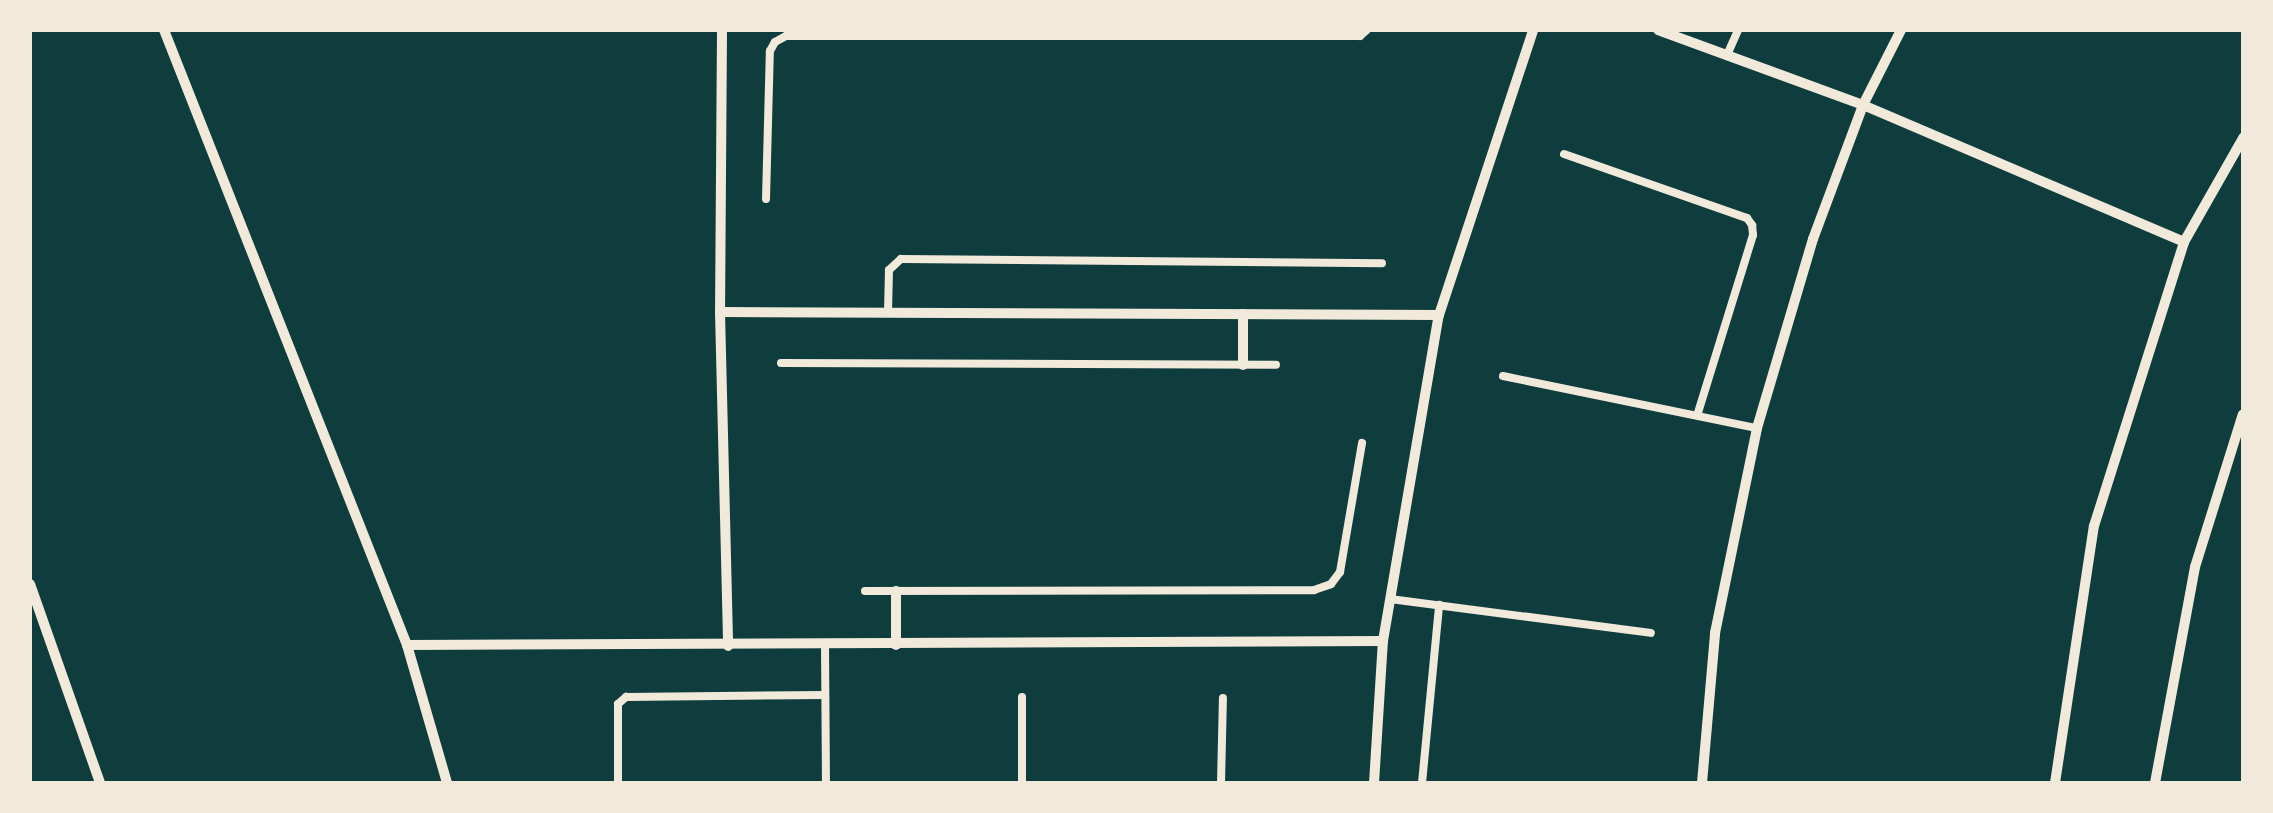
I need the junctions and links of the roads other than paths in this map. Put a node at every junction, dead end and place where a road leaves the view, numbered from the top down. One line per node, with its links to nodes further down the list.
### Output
1 (164, 30): 34 (street)
2 (722, 30): 15 (street)
3 (1367, 30): 12 (lane)
4 (1533, 30): 18 (street)
5 (1658, 30): 8 (street)
6 (1738, 30): 8 (lane)
7 (1901, 30): 9 (street)
8 (1727, 56): 9 (street)
9 (1863, 105): 13 (street); 25 (street)
10 (2243, 138): 13 (street)
11 (1564, 154): 24 (lane)
12 (766, 198)
13 (2184, 242): 50 (street)
14 (1382, 263): 16 (lane)
15 (720, 312): 16 (street); 36 (street)
16 (888, 313): 17 (street)
17 (1244, 314): 18 (street); 20 (street)
18 (1439, 315): 30 (street)
19 (781, 363): 20 (lane)
20 (1243, 364): 21 (lane)
21 (1276, 364)
22 (1503, 376): 24 (lane)
23 (2243, 414): 51 (street)
24 (1696, 416): 25 (lane)
25 (1757, 428): 49 (street)
26 (1362, 443): 29 (lane)
27 (30, 584): 41 (street)
28 (865, 591): 29 (lane)
29 (896, 591): 35 (street)
30 (1390, 599): 31 (lane); 33 (street)
31 (1439, 605): 32 (lane); 48 (lane)
32 (1651, 633)
33 (1383, 641): 35 (street); 47 (street)
34 (406, 645): 36 (street); 42 (street)
35 (896, 645): 37 (street)
36 (728, 646): 37 (street)
37 (826, 646): 38 (lane)
38 (826, 696): 43 (lane); 44 (lane)
39 (1022, 697): 45 (lane)
40 (1223, 698): 46 (lane)
41 (100, 783)
42 (447, 783)
43 (618, 783)
44 (826, 783)
45 (1022, 783)
46 (1222, 783)
47 (1374, 783)
48 (1422, 783)
49 (1702, 783)
50 (2055, 783)
51 (2156, 783)

